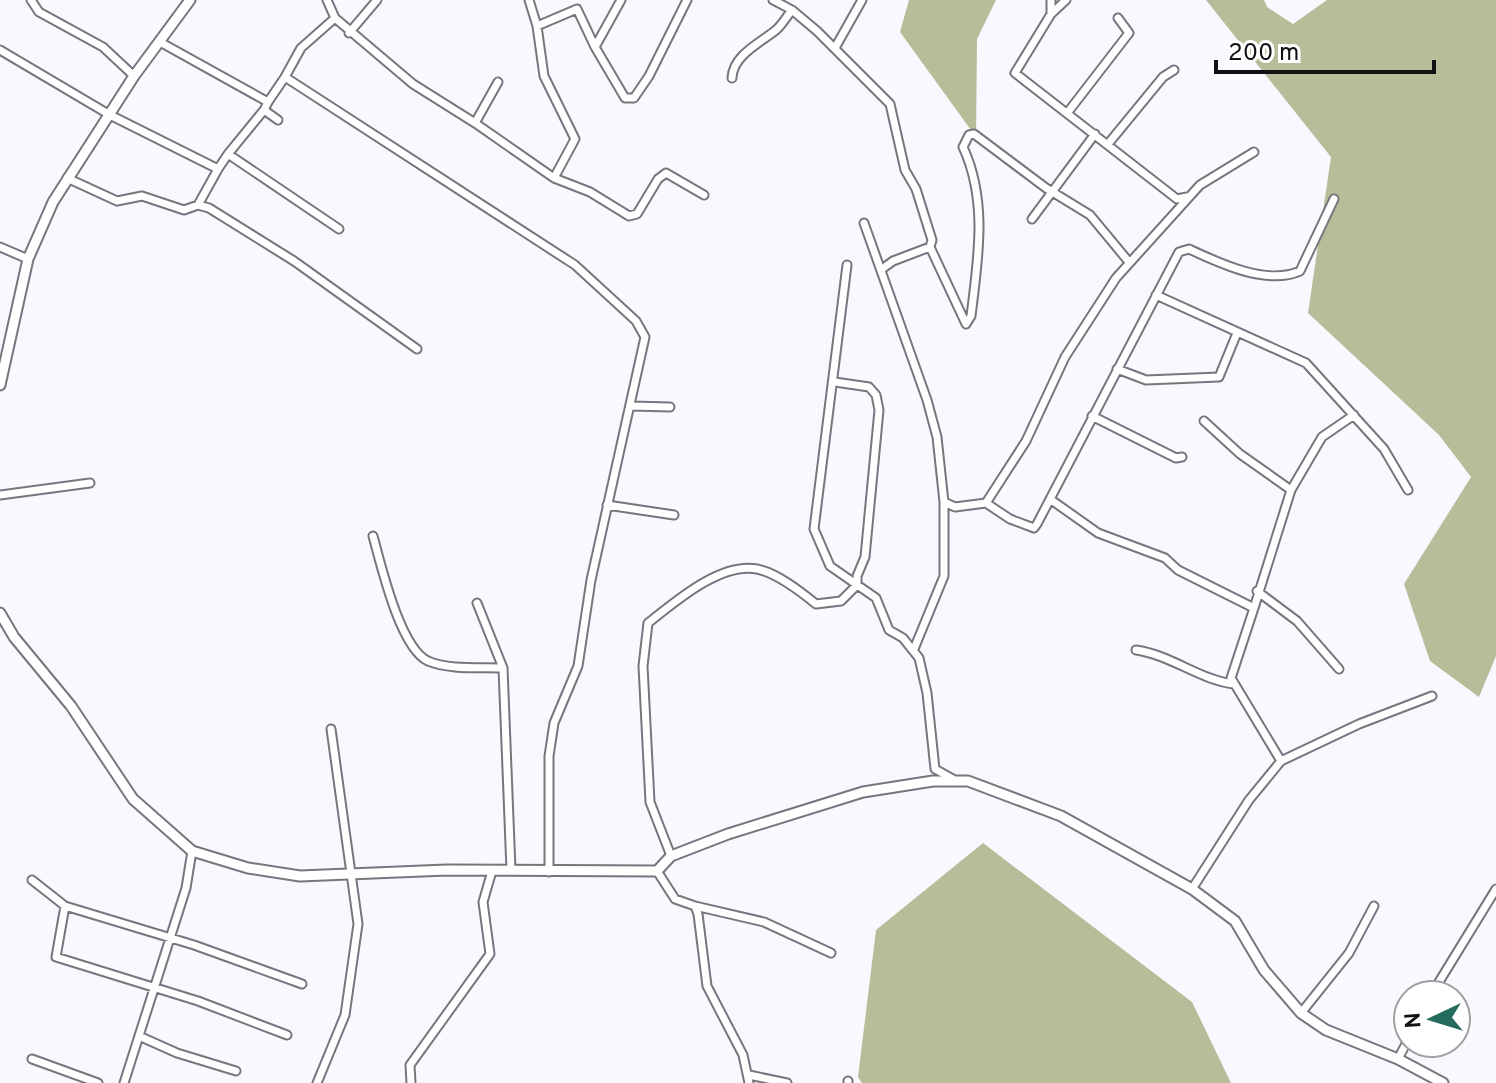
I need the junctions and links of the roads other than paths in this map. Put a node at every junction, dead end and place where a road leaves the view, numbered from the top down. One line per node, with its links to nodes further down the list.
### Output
1 (31, 0): 23 (street)
2 (190, 0): 18 (street)
3 (327, 0): 14 (street)
4 (377, 0): 17 (street)
5 (529, 0): 16 (street)
6 (621, 0): 19 (street)
7 (687, 0): 19 (street)
8 (773, 0): 12 (street)
9 (862, 0): 20 (street)
10 (1051, 0): 13 (street)
11 (1066, 0): 13 (street)
12 (792, 10): 20 (street); 25 (street)
13 (1051, 14): 29 (street)
14 (335, 18): 17 (street); 24 (street)
15 (1118, 18): 29 (street)
16 (537, 26): 19 (street); 39 (street)
17 (349, 33): 32 (street)
18 (160, 42): 23 (street); 27 (street)
19 (595, 47)
20 (835, 48): 49 (street)
21 (0, 50): 30 (street)
22 (1174, 70): 34 (street)
23 (134, 76): 30 (street)
24 (285, 77): 27 (street); 60 (street)
25 (732, 78)
26 (498, 82): 32 (street)
27 (268, 102): 28 (street)
28 (264, 110): 31 (street); 36 (street)
29 (1068, 112): 33 (street)
30 (110, 115): 37 (street); 38 (street)
31 (278, 120)
32 (475, 123): 39 (street)
33 (1095, 134): 34 (street); 40 (street)
34 (1108, 144): 42 (street)
35 (1254, 152): 42 (street)
36 (228, 154): 37 (street); 47 (street)
37 (218, 169): 44 (street)
38 (66, 178): 44 (street); 50 (street)
39 (554, 178): 41 (street)
40 (1051, 191): 45 (street); 49 (street); 51 (street)
41 (704, 195)
42 (1187, 197): 51 (street)
43 (1334, 199): 54 (street)
44 (198, 205): 56 (street)
45 (1032, 219)
46 (864, 223): 53 (street)
47 (339, 229)
48 (0, 247): 50 (street)
49 (930, 247): 53 (street)
50 (28, 259): 59 (street)
51 (1129, 262): 72 (street)
52 (847, 265): 58 (street)
53 (882, 269): 71 (street)
54 (1156, 295): 55 (street); 57 (street)
55 (1237, 333): 57 (street); 62 (street)
56 (417, 349)
57 (1117, 369): 63 (street)
58 (835, 382): 76 (street); 76 (street)
59 (0, 385)
60 (632, 406): 61 (street); 73 (street)
61 (670, 407)
62 (1354, 415): 67 (street); 68 (street)
63 (1092, 416): 65 (street); 70 (street)
64 (1204, 421): 67 (street)
65 (1182, 457)
66 (90, 483): 69 (street)
67 (1291, 490): 77 (street)
68 (1408, 490)
69 (0, 495)
70 (1050, 499): 72 (street); 79 (street)
71 (944, 502): 72 (street); 81 (street)
72 (986, 503)
73 (607, 505): 74 (street); 95 (street)
74 (674, 515)
75 (373, 536): 83 (street)
76 (857, 585): 81 (street); 91 (street)
77 (1257, 591): 79 (street); 84 (street)
78 (477, 603): 83 (street)
79 (1254, 608): 85 (street)
80 (0, 613): 90 (street)
81 (914, 649): 89 (street)
82 (1136, 650): 85 (street)
83 (503, 668): 92 (street)
84 (1339, 669)
85 (1234, 684): 88 (street)
86 (1432, 696): 88 (street)
87 (331, 729): 96 (street)
88 (1281, 761): 98 (street)
89 (953, 779): 91 (street); 98 (street)
90 (192, 851): 96 (street); 103 (street)
91 (671, 856): 94 (street)
92 (511, 870): 93 (street); 95 (street)
93 (492, 871): 96 (street); 119 (street)
94 (657, 871): 95 (street); 101 (street)
95 (549, 872)
96 (353, 876): 118 (street)
97 (32, 880): 100 (street)
98 (1192, 889): 108 (street)
99 (1496, 889): 105 (street)
100 (65, 906): 103 (street); 107 (street)
101 (695, 906): 104 (street); 115 (street)
102 (1374, 906): 108 (street)
103 (169, 938): 106 (street); 107 (street)
104 (831, 953)
105 (1441, 979)
106 (302, 984)
107 (155, 988): 109 (street); 110 (street)
108 (1301, 1013): 111 (street)
109 (287, 1035)
110 (139, 1036): 114 (street); 117 (street)
111 (1392, 1057)
112 (32, 1059): 116 (street)
113 (1398, 1059): 121 (street)
114 (236, 1071)
115 (749, 1079): 120 (street)
116 (98, 1083)
117 (124, 1083)
118 (317, 1083)
119 (411, 1083)
120 (787, 1083)
121 (1443, 1083)

